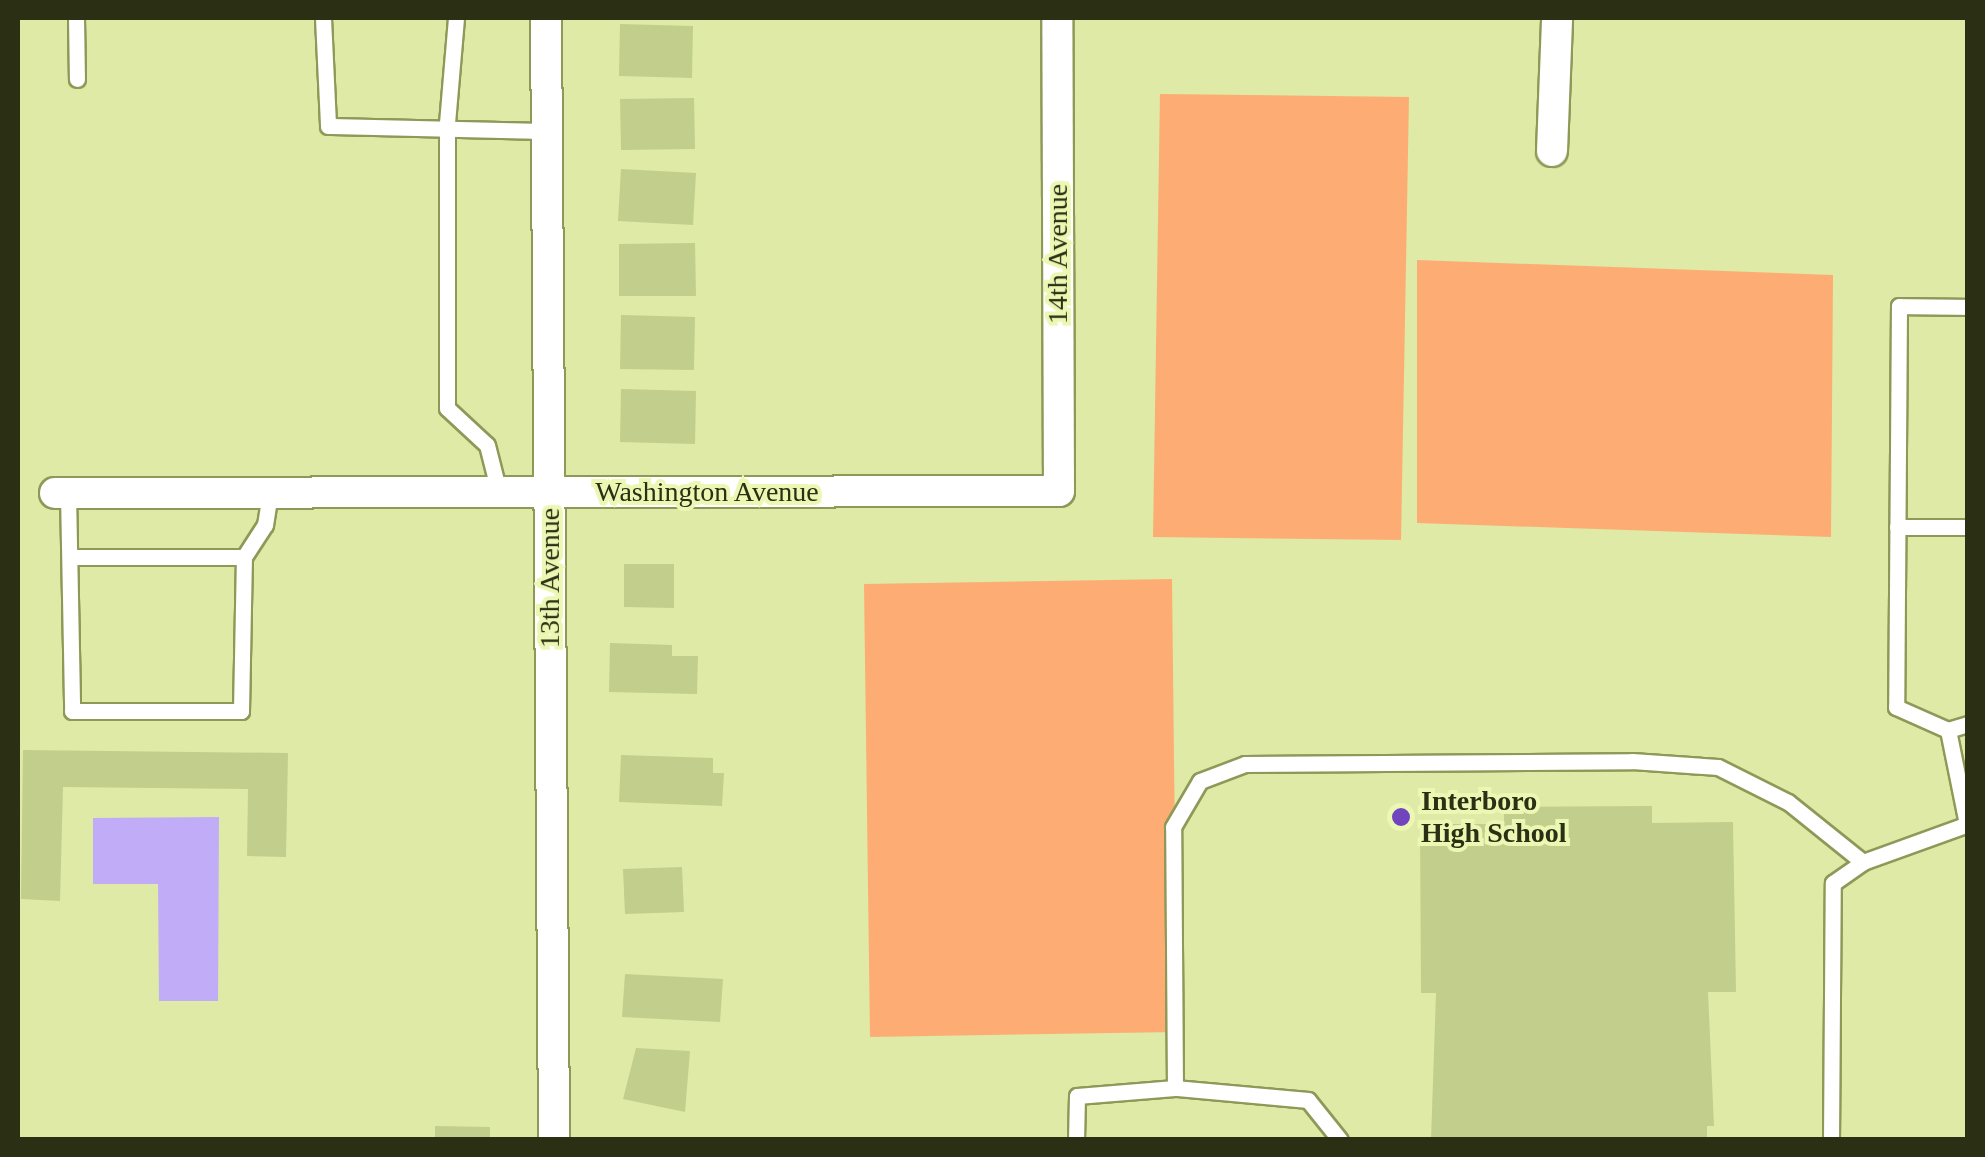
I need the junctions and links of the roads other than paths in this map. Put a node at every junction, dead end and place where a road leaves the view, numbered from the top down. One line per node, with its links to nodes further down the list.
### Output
1 (76, 18): 7 (lane)
2 (323, 18): 8 (lane)
3 (456, 18): 8 (lane)
4 (546, 18): 9 (street, 13th Avenue)
5 (1057, 18): 12 (street, 14th Avenue)
6 (1557, 18): 10 (street)
7 (77, 80)
8 (447, 123): 9 (lane); 14 (lane)
9 (547, 131): 15 (street, 13th Avenue)
10 (1552, 151)
11 (1968, 307): 17 (lane)
12 (1059, 491): 15 (street, Washington Avenue)
13 (270, 492): 14 (street, Washington Avenue); 16 (street, Washington Avenue); 20 (lane)
14 (499, 492): 15 (street, Washington Avenue)
15 (549, 492): 26 (street, 13th Avenue)
16 (62, 493): 19 (lane)
17 (1898, 527): 18 (lane); 22 (lane)
18 (1968, 528)
19 (70, 557): 20 (lane); 20 (lane)
20 (244, 557)
21 (1968, 724): 22 (lane)
22 (1948, 730): 23 (lane)
23 (1967, 824): 24 (lane)
24 (1863, 862): 25 (lane); 29 (lane)
25 (1175, 1088): 27 (lane); 28 (lane)
26 (554, 1140)
27 (1076, 1140)
28 (1340, 1140)
29 (1831, 1140)

